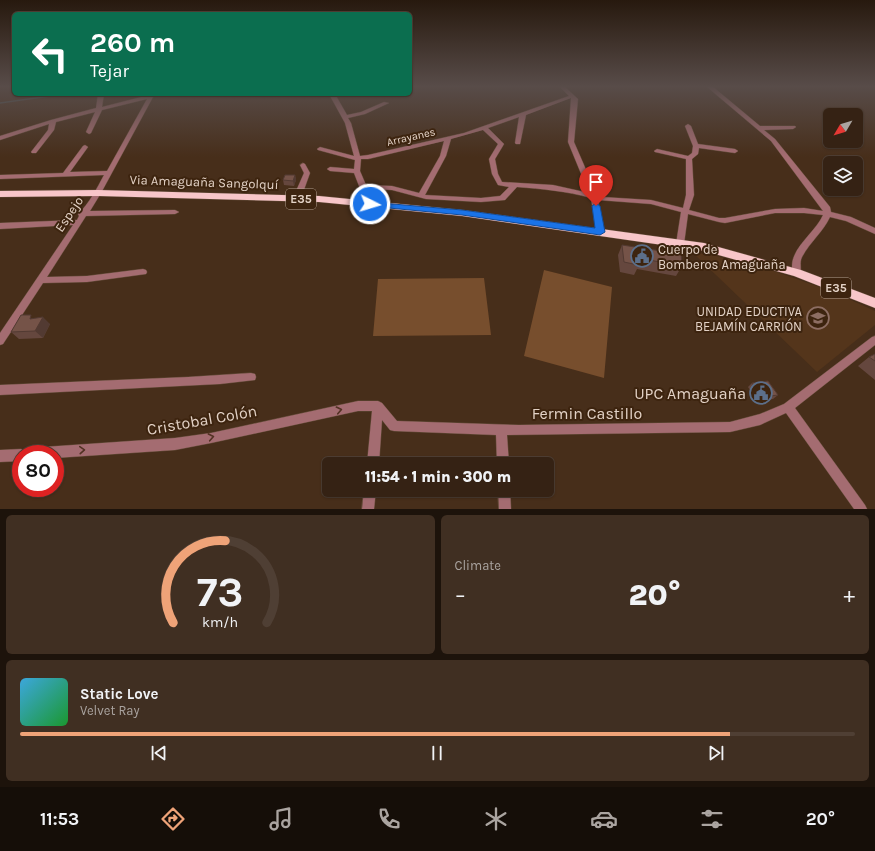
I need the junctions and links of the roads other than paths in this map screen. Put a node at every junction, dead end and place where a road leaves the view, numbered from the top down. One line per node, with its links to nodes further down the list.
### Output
1 (99, 110): 10 (street); 15 (street)
2 (146, 110): 30 (street, Espejo)
3 (340, 110): 9 (street)
4 (370, 110): 9 (street)
5 (533, 110): 8 (street, Arrayanes)
6 (574, 110): 38 (street)
7 (738, 110): 14 (street)
8 (523, 113): 13 (street, Arrayanes); 18 (street)
9 (346, 117): 26 (street)
10 (52, 121): 16 (street); 24 (street)
11 (688, 126): 19 (street)
12 (793, 127): 14 (street)
13 (484, 128): 17 (street, Arrayanes); 33 (street)
14 (760, 128): 44 (street)
15 (89, 132)
16 (0, 138)
17 (448, 138): 26 (street, Arrayanes); 37 (street)
18 (518, 143)
19 (696, 146): 23 (street); 25 (street)
20 (85, 147): 31 (street)
21 (320, 149): 26 (street, Arrayanes)
22 (657, 151): 25 (street)
23 (735, 151)
24 (34, 152)
25 (689, 158): 42 (street)
26 (358, 159): 29 (street)
27 (302, 165): 39 (street)
28 (330, 169): 29 (street)
29 (357, 171): 34 (street)
30 (109, 173): 31 (street); 35 (street, Espejo)
31 (65, 175): 32 (street)
32 (0, 177)
33 (515, 186): 37 (street); 38 (street)
34 (364, 187): 37 (street); 40 (street)
35 (98, 193): 36 (highway, Via Amaguaña Sangolquí / E35); 39 (highway, Via Amaguaña Sangolquí / E35); 43 (street, Espejo)
36 (0, 194)
37 (421, 196)
38 (594, 196): 42 (street); 48 (street)
39 (297, 198): 40 (highway, Via Amaguaña Sangolquí / E35)
40 (370, 204): 48 (highway, Via Amaguaña Sangolquí / E35)
41 (175, 212): 43 (street)
42 (685, 212): 44 (street); 49 (street)
43 (82, 214): 45 (street, Espejo)
44 (828, 214): 47 (street); 51 (street)
45 (77, 222): 46 (street); 52 (street, Espejo)
46 (0, 226)
47 (875, 230)
48 (600, 232): 49 (highway, Via Amaguaña Sangolquí / E35)
49 (680, 244): 51 (highway, Via Amaguaña Sangolquí / E35)
50 (143, 272): 52 (street)
51 (797, 273): 53 (highway, Via Amaguaña Sangolquí / E35)
52 (40, 280): 55 (street, Espejo)
53 (875, 303)
54 (875, 340): 59 (street, Fermin Castillo)
55 (0, 341)
56 (251, 377): 57 (street)
57 (0, 390)
58 (378, 406): 60 (street); 61 (street); 63 (street, Cristobal Colón, one-way to 58)
59 (788, 407): 62 (street, Fermin Castillo); 72 (street)
60 (377, 426): 61 (street, Fermin Castillo); 66 (street)
61 (394, 426): 62 (street, Fermin Castillo)
62 (501, 429): 67 (street)
63 (64, 452)
64 (12, 455): 65 (street)
65 (0, 456)
66 (374, 457)
67 (503, 457)
68 (369, 497): 70 (street)
69 (504, 497): 71 (street)
70 (368, 509)
71 (505, 509)
72 (861, 509)

